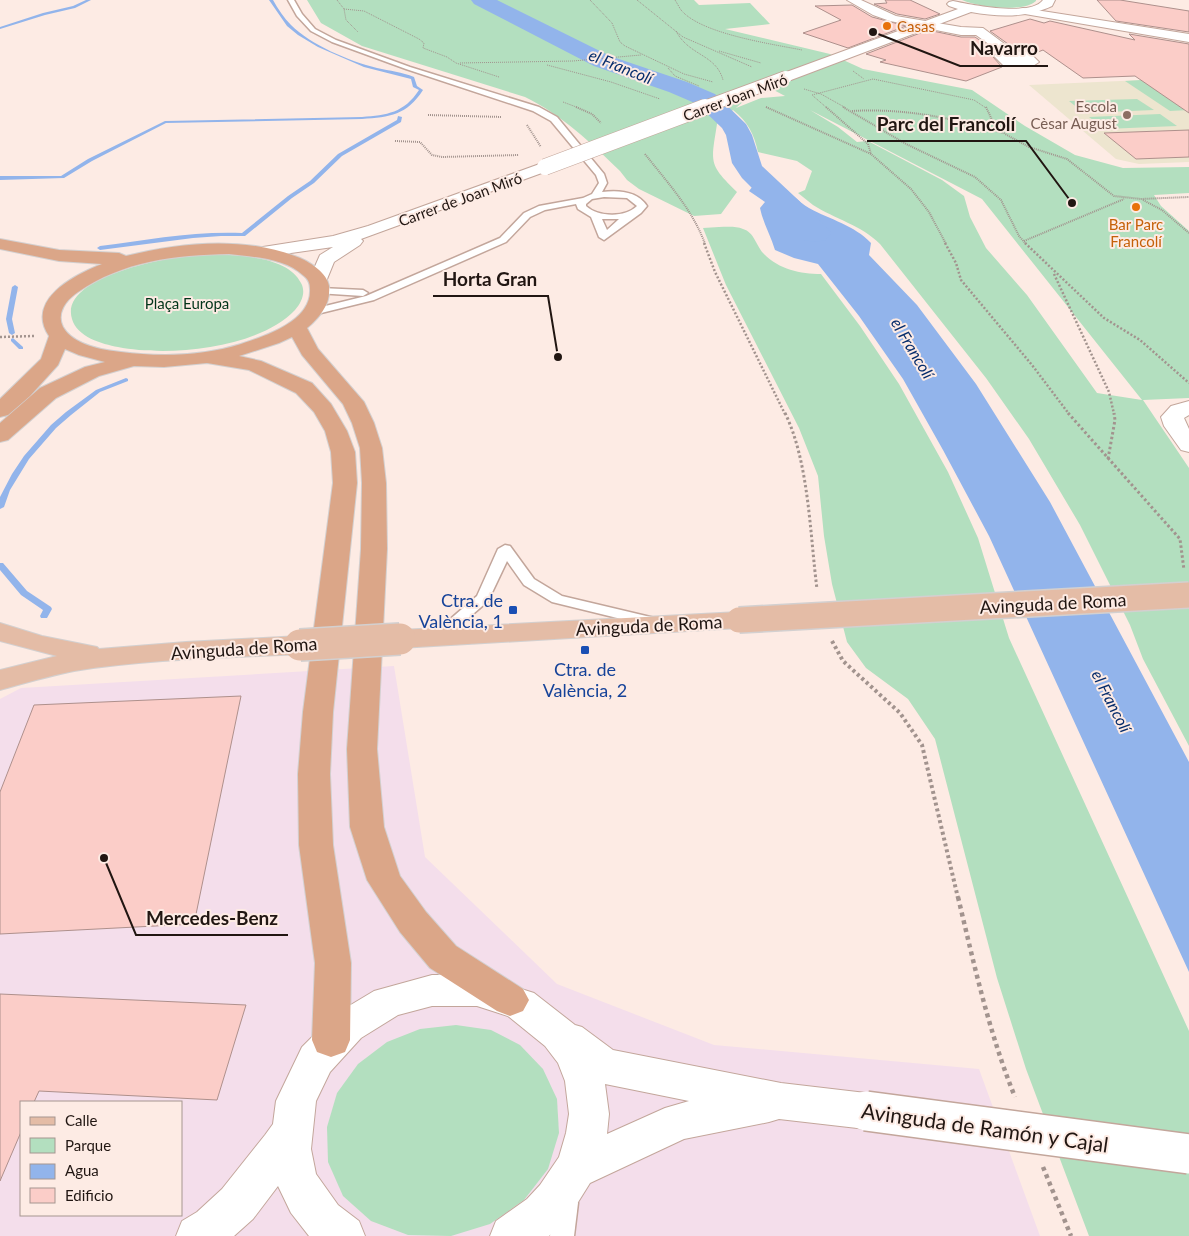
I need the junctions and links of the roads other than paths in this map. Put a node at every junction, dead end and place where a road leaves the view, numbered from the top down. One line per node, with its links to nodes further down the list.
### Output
1 (291, 0): 11 (lane)
2 (852, 0): 7 (street)
3 (946, 0): 5 (street)
4 (1052, 0): 6 (street)
5 (970, 8): 6 (street); 7 (street, Carrer Joan Miró)
6 (1023, 11): 8 (street)
7 (924, 25): 9 (street); 10 (street, Carrer Joan Miró, bridge)
8 (1189, 38)
9 (1011, 56)
10 (545, 167): 18 (street, Carrer de Joan Miró)
11 (600, 174): 12 (lane); 13 (lane)
12 (596, 196): 13 (lane); 14 (lane)
13 (632, 197): 17 (lane)
14 (584, 200): 15 (lane); 16 (lane)
15 (536, 211): 16 (lane); 25 (lane)
16 (592, 214): 17 (lane); 17 (lane)
17 (631, 214)
18 (341, 243): 20 (street); 24 (street, Carrer de Joan Miró)
19 (0, 244): 21 (highway)
20 (263, 252): 21 (highway); 24 (highway)
21 (145, 257): 23 (highway)
22 (4, 260): 23 (highway)
23 (55, 281): 28 (highway)
24 (319, 285): 25 (lane); 26 (highway)
25 (389, 290): 26 (lane)
26 (313, 312): 27 (highway)
27 (296, 326): 29 (highway); 41 (highway)
28 (59, 336): 30 (highway); 32 (highway)
29 (207, 357): 30 (highway); 43 (highway)
30 (137, 360): 33 (highway)
31 (1189, 408): 34 (street)
32 (0, 410)
33 (0, 435)
34 (1189, 445)
35 (1187, 584): 36 (main road, Avinguda de Roma, bridge)
36 (664, 625): 38 (main road, Avinguda de Roma); 38 (lane)
37 (0, 632): 39 (main road, Avinguda de Roma)
38 (438, 637): 39 (main road, Avinguda de Roma, bridge)
39 (108, 657): 40 (main road, Avinguda de Roma)
40 (0, 680)
41 (510, 1000): 42 (street); 43 (street)
42 (553, 1028): 44 (street); 47 (street)
43 (331, 1040): 45 (street)
44 (781, 1101): 46 (street, Avinguda de Ramón y Cajal, bridge); 47 (street)
45 (290, 1135): 48 (street); 49 (street)
46 (1189, 1154)
47 (572, 1176): 50 (street); 51 (lane)
48 (198, 1236)
49 (343, 1236)
50 (512, 1236)
51 (562, 1236)

